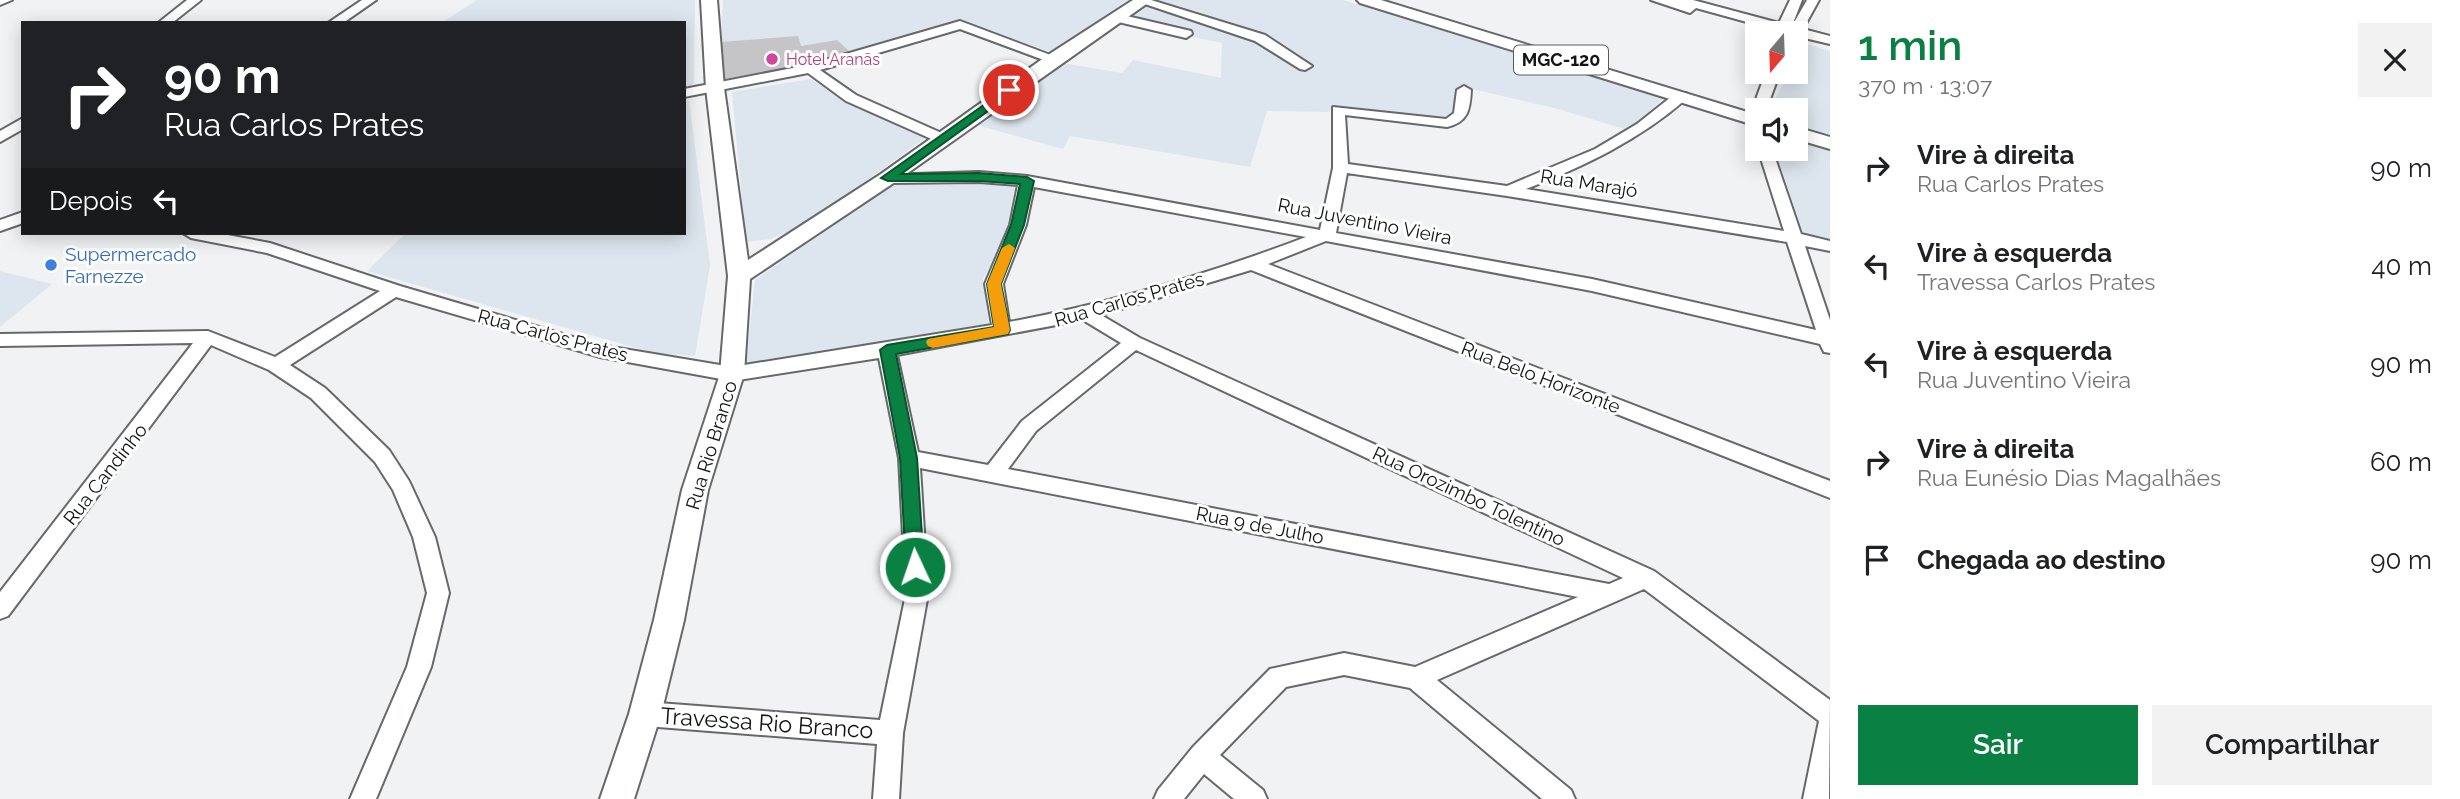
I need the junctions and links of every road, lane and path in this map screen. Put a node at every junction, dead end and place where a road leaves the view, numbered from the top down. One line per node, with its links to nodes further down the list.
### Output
1 (6, 0): 10 (street)
2 (195, 0): 13 (street)
3 (370, 0): 14 (street)
4 (709, 0): 27 (main road, Rua Rio Branco)
5 (1365, 0): 30 (main road, MGC-120)
6 (1657, 0): 18 (street)
7 (1679, 0): 15 (street)
8 (1796, 0): 16 (street)
9 (1813, 0): 17 (street)
10 (0, 1)
11 (1143, 1): 12 (main road); 25 (street)
12 (1114, 17): 19 (street); 24 (main road)
13 (167, 21)
14 (337, 21)
15 (1748, 21)
16 (1790, 21)
17 (1796, 21)
18 (1745, 22)
19 (1186, 34)
20 (1808, 36): 22 (street)
21 (1808, 39): 23 (street)
22 (1830, 40)
23 (1830, 46)
24 (1054, 59): 26 (street); 35 (main road)
25 (1305, 66)
26 (810, 69): 27 (street); 35 (street)
27 (715, 88): 29 (street); 52 (main road, Rua Rio Branco)
28 (1464, 90): 38 (street)
29 (686, 93)
30 (1681, 96): 31 (main road, MGC-120); 41 (street)
31 (1745, 115)
32 (21, 123): 34 (street)
33 (1808, 137): 36 (main road)
34 (0, 138)
35 (941, 138): 39 (main road)
36 (1830, 143)
37 (1769, 161): 48 (street)
38 (1341, 168): 41 (street, Rua Marajó); 47 (street)
39 (888, 178): 40 (street, Rua Juventino Vieira); 52 (main road)
40 (1027, 181): 43 (street, Rua Juventino Vieira); 55 (street)
41 (1507, 191): 48 (street, Rua Marajó)
42 (21, 218): 44 (street)
43 (1279, 226): 47 (street, Rua Juventino Vieira); 50 (street)
44 (0, 227): 45 (street)
45 (21, 227)
46 (202, 235): 53 (street, Rua Carlos Prates)
47 (1327, 235): 50 (street, Rua Carlos Prates); 59 (street, Rua Juventino Vieira)
48 (1794, 238): 49 (street, Rua Marajó); 59 (street)
49 (1830, 246)
50 (1285, 251): 51 (street, Rua Carlos Prates)
51 (1252, 264): 54 (street, Rua Carlos Prates); 65 (street, Rua Belo Horizonte)
52 (739, 276): 62 (main road, Rua Rio Branco)
53 (394, 290): 61 (street); 62 (street, Rua Carlos Prates)
54 (1085, 314): 55 (street, Rua Carlos Prates); 58 (street, Rua Orozimbo Tolentino)
55 (1002, 330): 60 (street, Rua Carlos Prates)
56 (208, 337): 57 (street); 61 (street); 68 (street, Rua Candinho)
57 (0, 340)
58 (1134, 342): 64 (street); 66 (street, Rua Orozimbo Tolentino)
59 (1829, 342)
60 (887, 350): 62 (street, Rua Carlos Prates); 63 (street)
61 (276, 365): 75 (street)
62 (732, 374): 70 (main road, Rua Rio Branco)
63 (909, 458): 64 (street, Rua 9 de Julho); 73 (street)
64 (994, 473): 67 (street, Rua 9 de Julho)
65 (1830, 490)
66 (1646, 578): 67 (street); 71 (street, Rua Orozimbo Tolentino)
67 (1611, 593): 69 (street)
68 (0, 609)
69 (1416, 678): 74 (street); 80 (street)
70 (645, 714): 73 (street, Travessa Rio Branco); 76 (main road, Rua Rio Branco)
71 (1830, 715)
72 (1830, 724): 81 (street)
73 (890, 733): 77 (street)
74 (1202, 757): 78 (street); 79 (street)
75 (363, 799)
76 (617, 799)
77 (886, 799)
78 (1167, 799)
79 (1254, 799)
80 (1562, 799)
81 (1816, 799)

